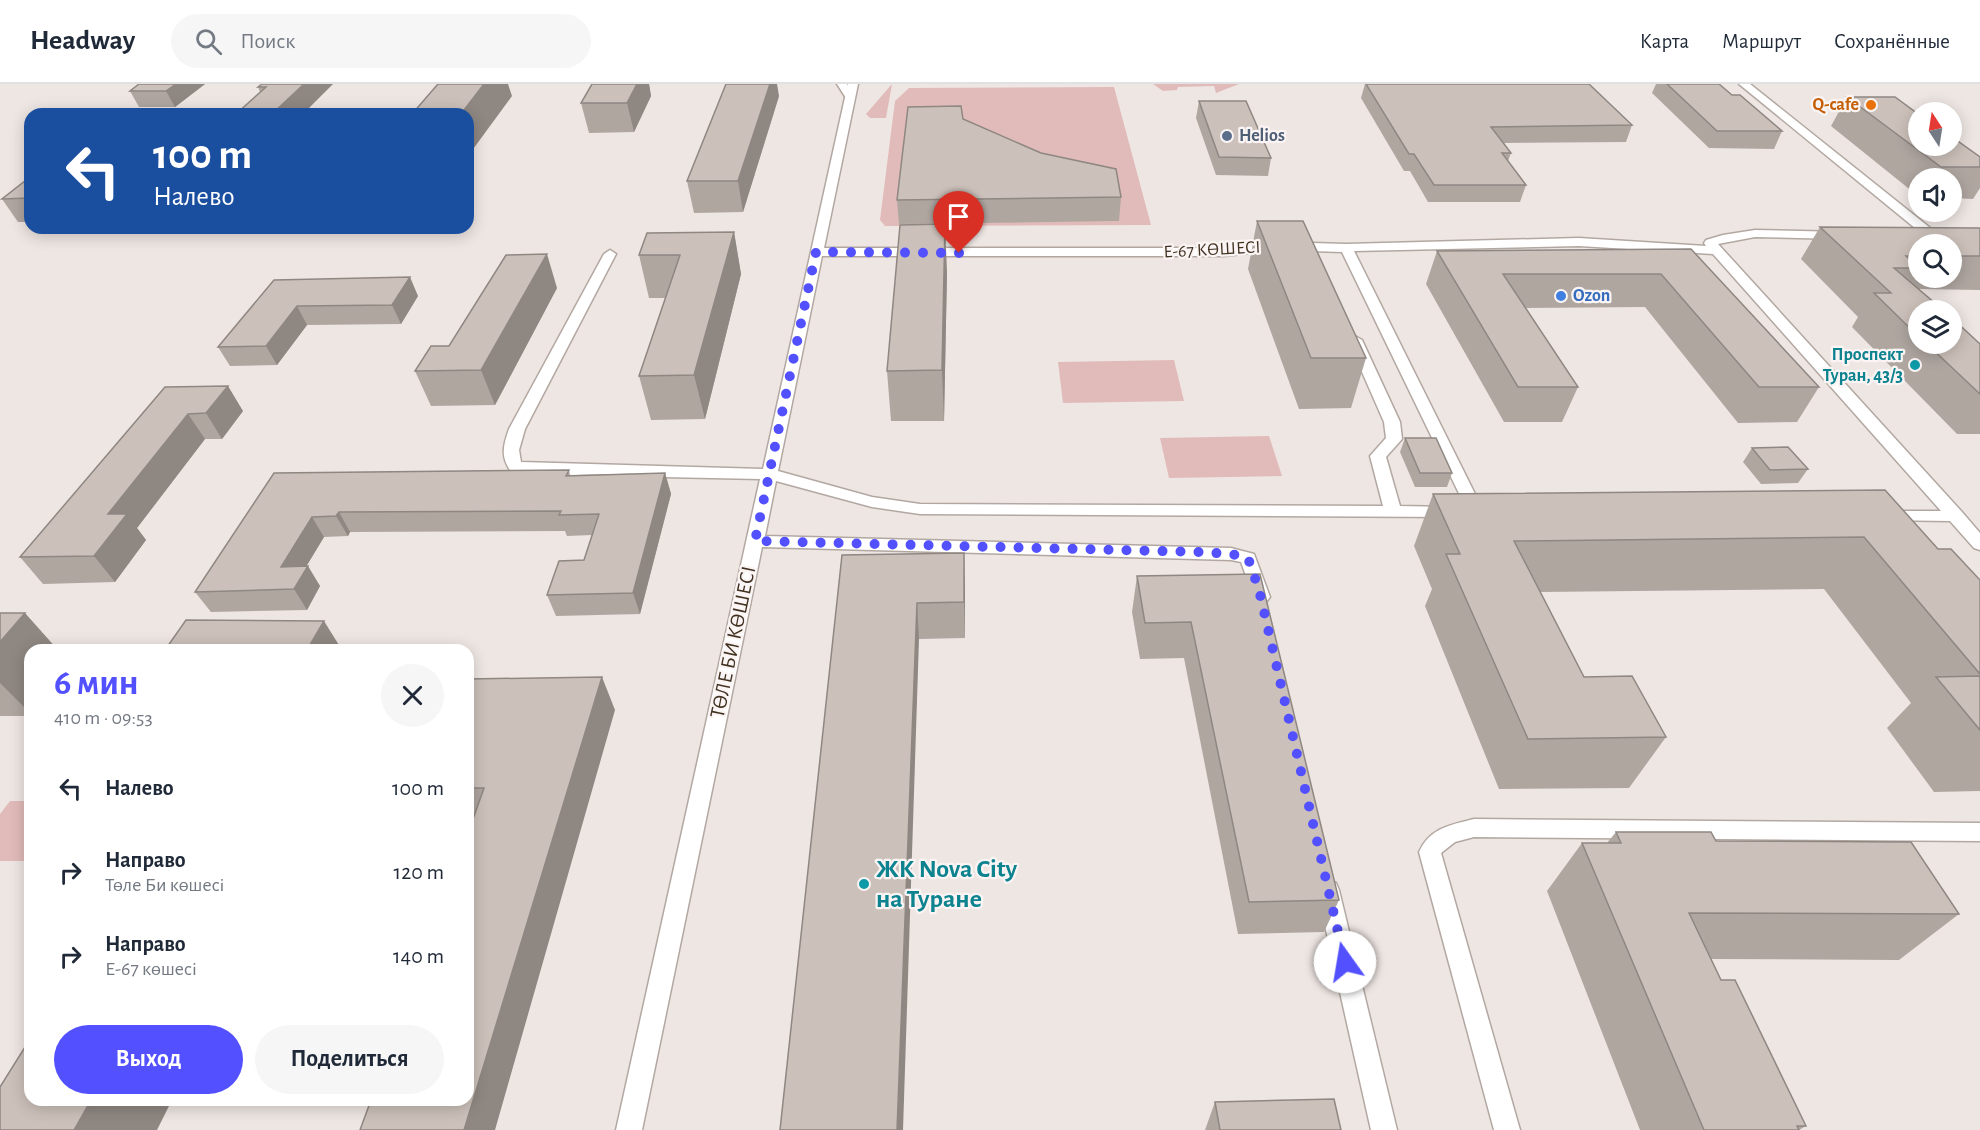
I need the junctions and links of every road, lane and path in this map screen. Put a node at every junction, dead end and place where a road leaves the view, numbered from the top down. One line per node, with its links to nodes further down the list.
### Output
1 (1744, 84): 3 (street)
2 (848, 88): 7 (street, ТӨЛЕ БИ КӨШЕСІ)
3 (1907, 234)
4 (1850, 235): 6 (street)
5 (1346, 248): 6 (street, Е-67 КӨШЕСІ); 7 (street, Е-67 КӨШЕСІ); 11 (street)
6 (1716, 250): 13 (street)
7 (816, 252): 10 (street, ТӨЛЕ БИ КӨШЕСІ)
8 (610, 254): 10 (street)
9 (1348, 323): 11 (street)
10 (769, 474): 11 (street); 14 (street, ТӨЛЕ БИ КӨШЕСІ)
11 (1392, 512)
12 (1871, 516): 13 (street)
13 (1956, 516): 15 (street)
14 (755, 541): 16 (street); 19 (street, ТӨЛЕ БИ КӨШЕСІ)
15 (1980, 543)
16 (1264, 613)
17 (1980, 832): 21 (street)
18 (1324, 869): 20 (street)
19 (629, 1130)
20 (1384, 1130)
21 (1507, 1130)

